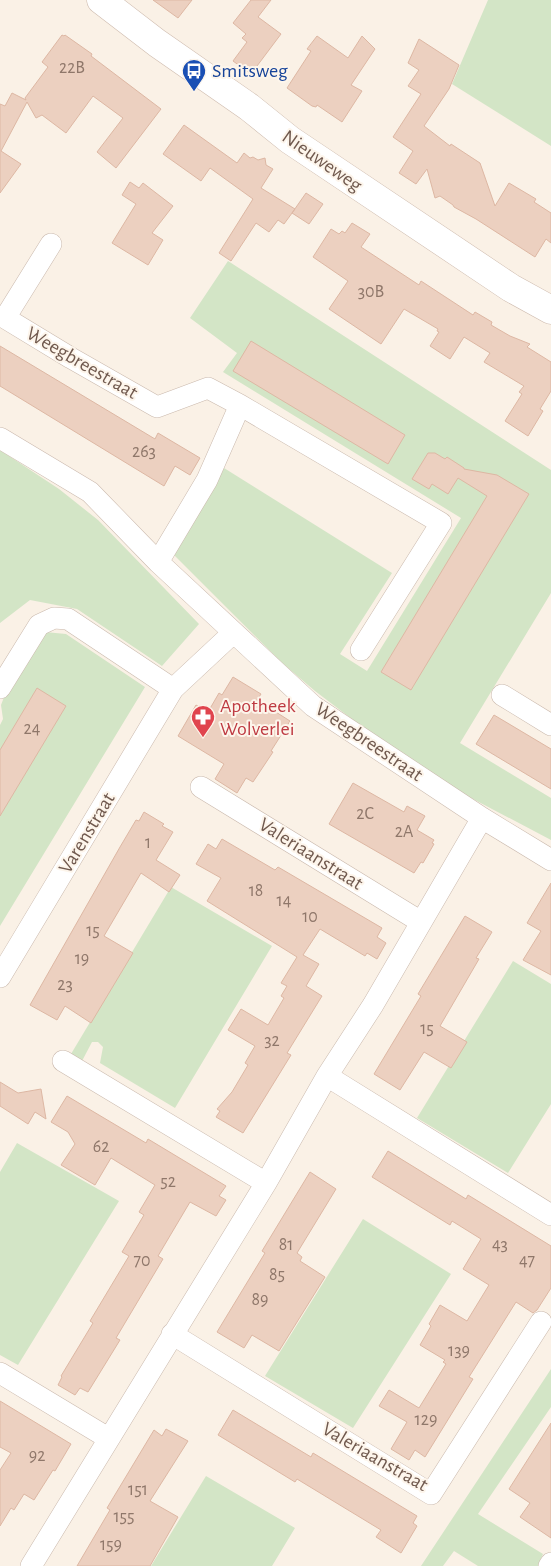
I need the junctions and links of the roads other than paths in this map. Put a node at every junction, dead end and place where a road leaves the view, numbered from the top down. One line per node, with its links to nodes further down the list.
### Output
1 (111, 3): 3 (street, Nieuweweg)
2 (51, 244): 4 (street, Weegbreestraat)
3 (551, 310)
4 (240, 404): 6 (street); 8 (street, Weegbreestraat)
5 (0, 438): 6 (street, Weegbreestraat)
6 (158, 562): 7 (street, Weegbreestraat)
7 (233, 633): 10 (street, Varenstraat); 14 (street, Weegbreestraat)
8 (361, 650)
9 (0, 688): 10 (street)
10 (173, 689): 17 (street, Varenstraat)
11 (502, 695): 12 (street)
12 (551, 725)
13 (200, 787): 16 (street, Valeriaanstraat)
14 (482, 818): 15 (street, Weegbreestraat); 16 (street)
15 (551, 860)
16 (421, 922): 19 (street)
17 (0, 977)
18 (63, 1061): 20 (street)
19 (327, 1076): 20 (street); 21 (street)
20 (266, 1183): 23 (street)
21 (551, 1215)
22 (540, 1322): 23 (street, Valeriaanstraat)
23 (172, 1334): 25 (street)
24 (0, 1373): 25 (street)
25 (108, 1438): 27 (street)
26 (551, 1563): 28 (street)
27 (31, 1566)
28 (549, 1566)

